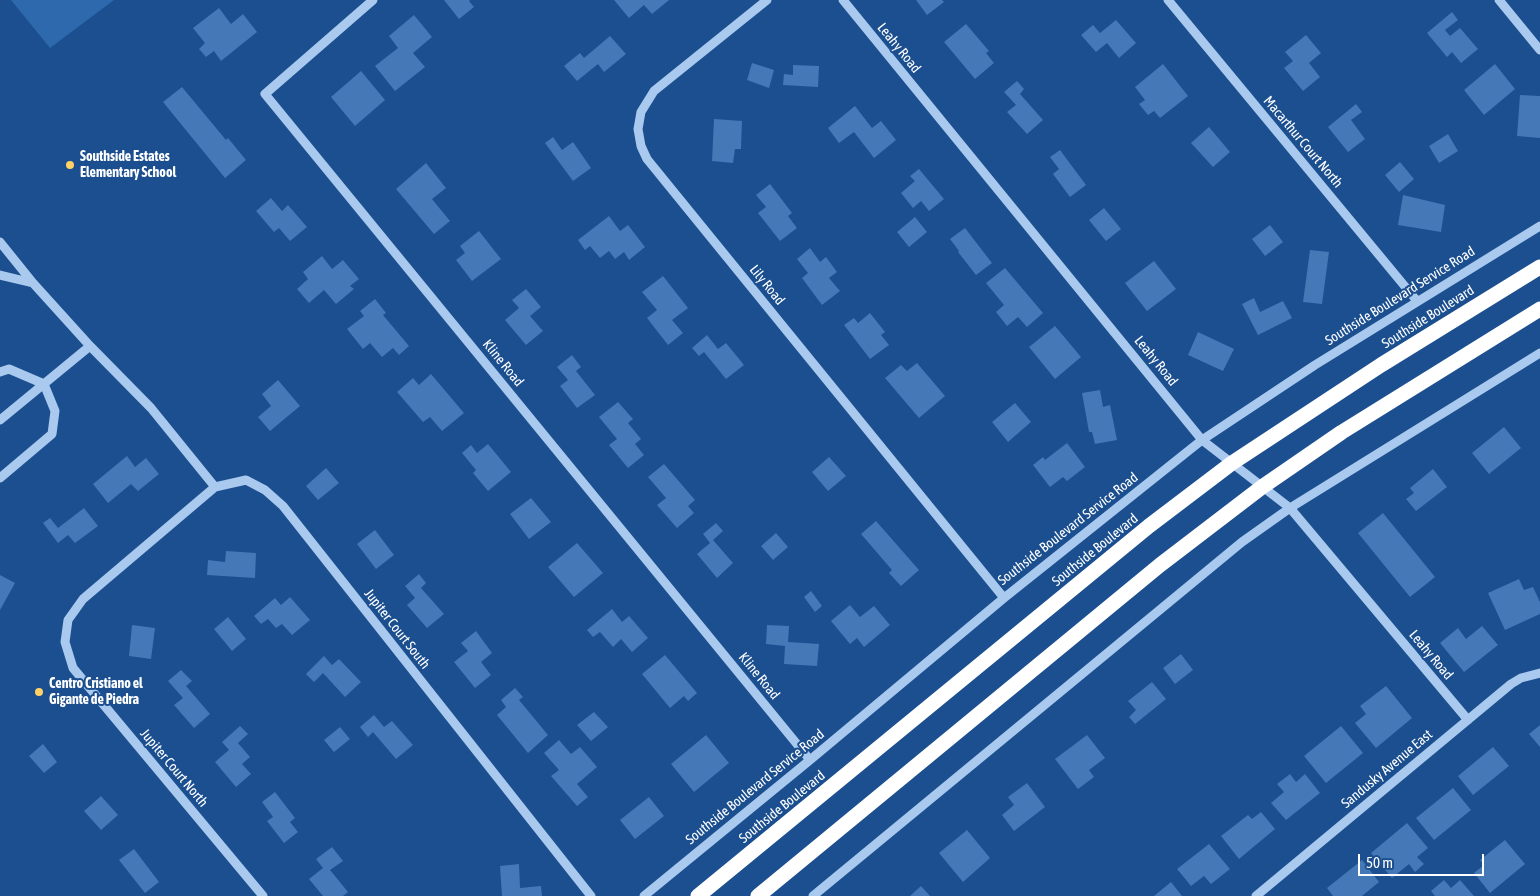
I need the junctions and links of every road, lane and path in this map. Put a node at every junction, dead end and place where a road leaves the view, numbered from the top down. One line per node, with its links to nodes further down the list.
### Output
1 (373, 0): 29 (street, Kline Road)
2 (768, 0): 26 (street, Lily Road)
3 (843, 0): 19 (street, Leahy Road)
4 (1168, 0): 12 (street, Macarthur Court North)
5 (1499, 0): 6 (street)
6 (1540, 50)
7 (1540, 226): 12 (street, Southside Boulevard Service Road)
8 (0, 242): 11 (street)
9 (1540, 267): 20 (highway, Southside Boulevard)
10 (0, 276): 11 (street)
11 (33, 282): 14 (street)
12 (1417, 301): 19 (street, Southside Boulevard Service Road)
13 (1540, 309): 23 (highway)
14 (90, 346): 17 (street); 22 (street)
15 (1540, 353): 24 (street)
16 (0, 372): 17 (street)
17 (44, 384): 18 (street); 21 (street)
18 (0, 420)
19 (1202, 440): 20 (street, Leahy Road); 26 (street, Southside Boulevard Service Road)
20 (1232, 463): 23 (street, Leahy Road); 33 (highway, Southside Boulevard)
21 (0, 478)
22 (215, 487): 25 (street, Jupiter Court South); 31 (street, Jupiter Court South)
23 (1262, 487): 24 (street, Leahy Road); 34 (highway)
24 (1290, 508): 28 (street, Leahy Road); 35 (street)
25 (150, 542): 30 (street, Jupiter Court North)
26 (1004, 598): 29 (street, Southside Boulevard Service Road)
27 (1540, 674): 28 (street, Sandusky Avenue East)
28 (1468, 720): 36 (street, Sandusky Avenue East)
29 (810, 760): 32 (street, Southside Boulevard Service Road)
30 (262, 896)
31 (591, 896)
32 (644, 896)
33 (698, 896)
34 (758, 896)
35 (813, 896)
36 (1256, 896)

